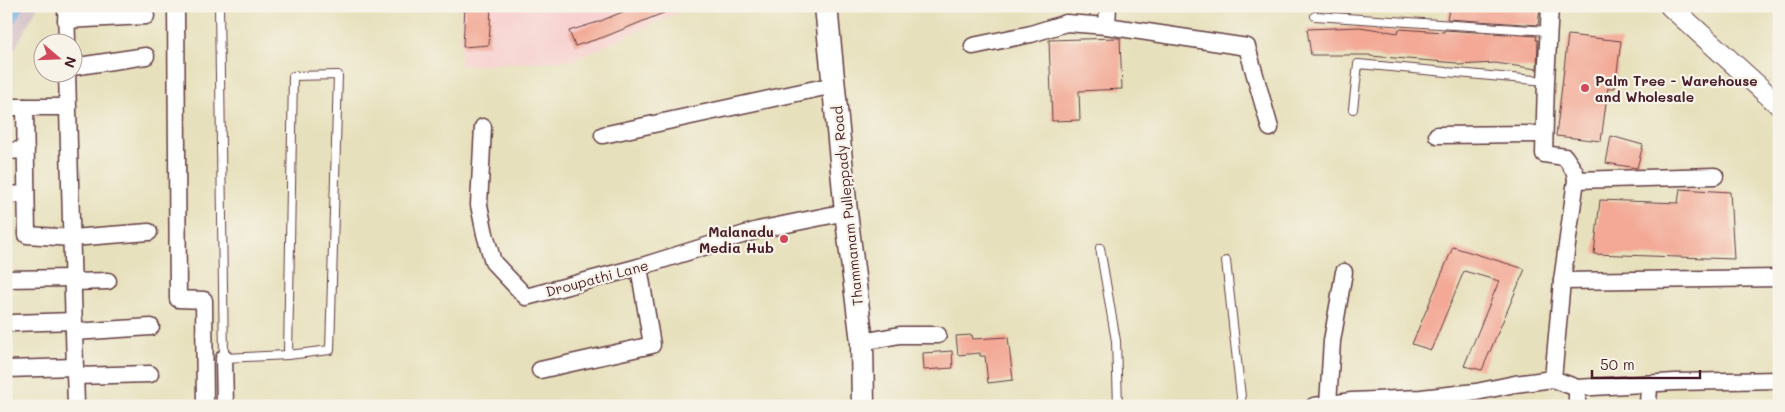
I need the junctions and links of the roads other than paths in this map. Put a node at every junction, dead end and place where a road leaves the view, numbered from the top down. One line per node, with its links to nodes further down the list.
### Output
1 (176, 6): 65 (street)
2 (219, 6): 53 (lane)
3 (826, 6): 18 (main road, Thammanam Pulleppady Road)
4 (1108, 6): 10 (street)
5 (1550, 6): 11 (street)
6 (1670, 6): 19 (street)
7 (66, 13): 8 (street); 12 (street)
8 (146, 16)
9 (1315, 16): 11 (lane)
10 (1107, 26): 13 (street); 25 (street)
11 (1549, 31): 16 (street)
12 (66, 32)
13 (973, 46)
14 (146, 56): 15 (street)
15 (82, 66)
16 (1546, 81): 23 (lane); 26 (street)
17 (67, 82): 21 (street)
18 (834, 85): 27 (street); 35 (main road, Thammanam Pulleppady Road)
19 (1779, 105)
20 (6, 107): 22 (street)
21 (68, 107): 22 (street); 37 (street)
22 (25, 108): 29 (street)
23 (1353, 109)
24 (482, 127): 40 (street, Droupathi Lane)
25 (1270, 128)
26 (1544, 134): 28 (street); 32 (street)
27 (603, 135)
28 (1437, 135)
29 (26, 150): 30 (street); 33 (street)
30 (6, 151)
31 (1716, 176): 32 (street)
32 (1576, 180): 45 (street)
33 (26, 194): 34 (street); 37 (street)
34 (6, 195)
35 (846, 212): 40 (street, Droupathi Lane); 51 (main road, Thammanam Pulleppady Road)
36 (150, 232): 37 (street)
37 (72, 238): 44 (street)
38 (1100, 248): 68 (lane)
39 (1226, 262): 69 (lane)
40 (639, 267): 55 (street)
41 (1344, 272): 63 (street)
42 (1779, 278): 45 (street)
43 (6, 280): 44 (street)
44 (72, 280): 46 (street); 48 (street)
45 (1562, 281): 58 (street)
46 (108, 282)
47 (13, 323): 48 (street)
48 (74, 327): 49 (street); 56 (street)
49 (151, 327)
50 (938, 335): 51 (street)
51 (862, 342): 67 (main road, Thammanam Pulleppady Road)
52 (288, 355): 52 (lane); 53 (lane)
53 (224, 358): 66 (street)
54 (6, 369): 56 (street)
55 (540, 370)
56 (75, 372): 57 (street); 64 (street)
57 (150, 374)
58 (1553, 379): 61 (street); 62 (street)
59 (1779, 380): 60 (street)
60 (1649, 384): 61 (street); 71 (street)
61 (1577, 388): 70 (street)
62 (1421, 402): 63 (street)
63 (1321, 405)
64 (76, 406)
65 (205, 406)
66 (225, 406)
67 (863, 406)
68 (1118, 406)
69 (1242, 406)
70 (1577, 406)
71 (1648, 406)

